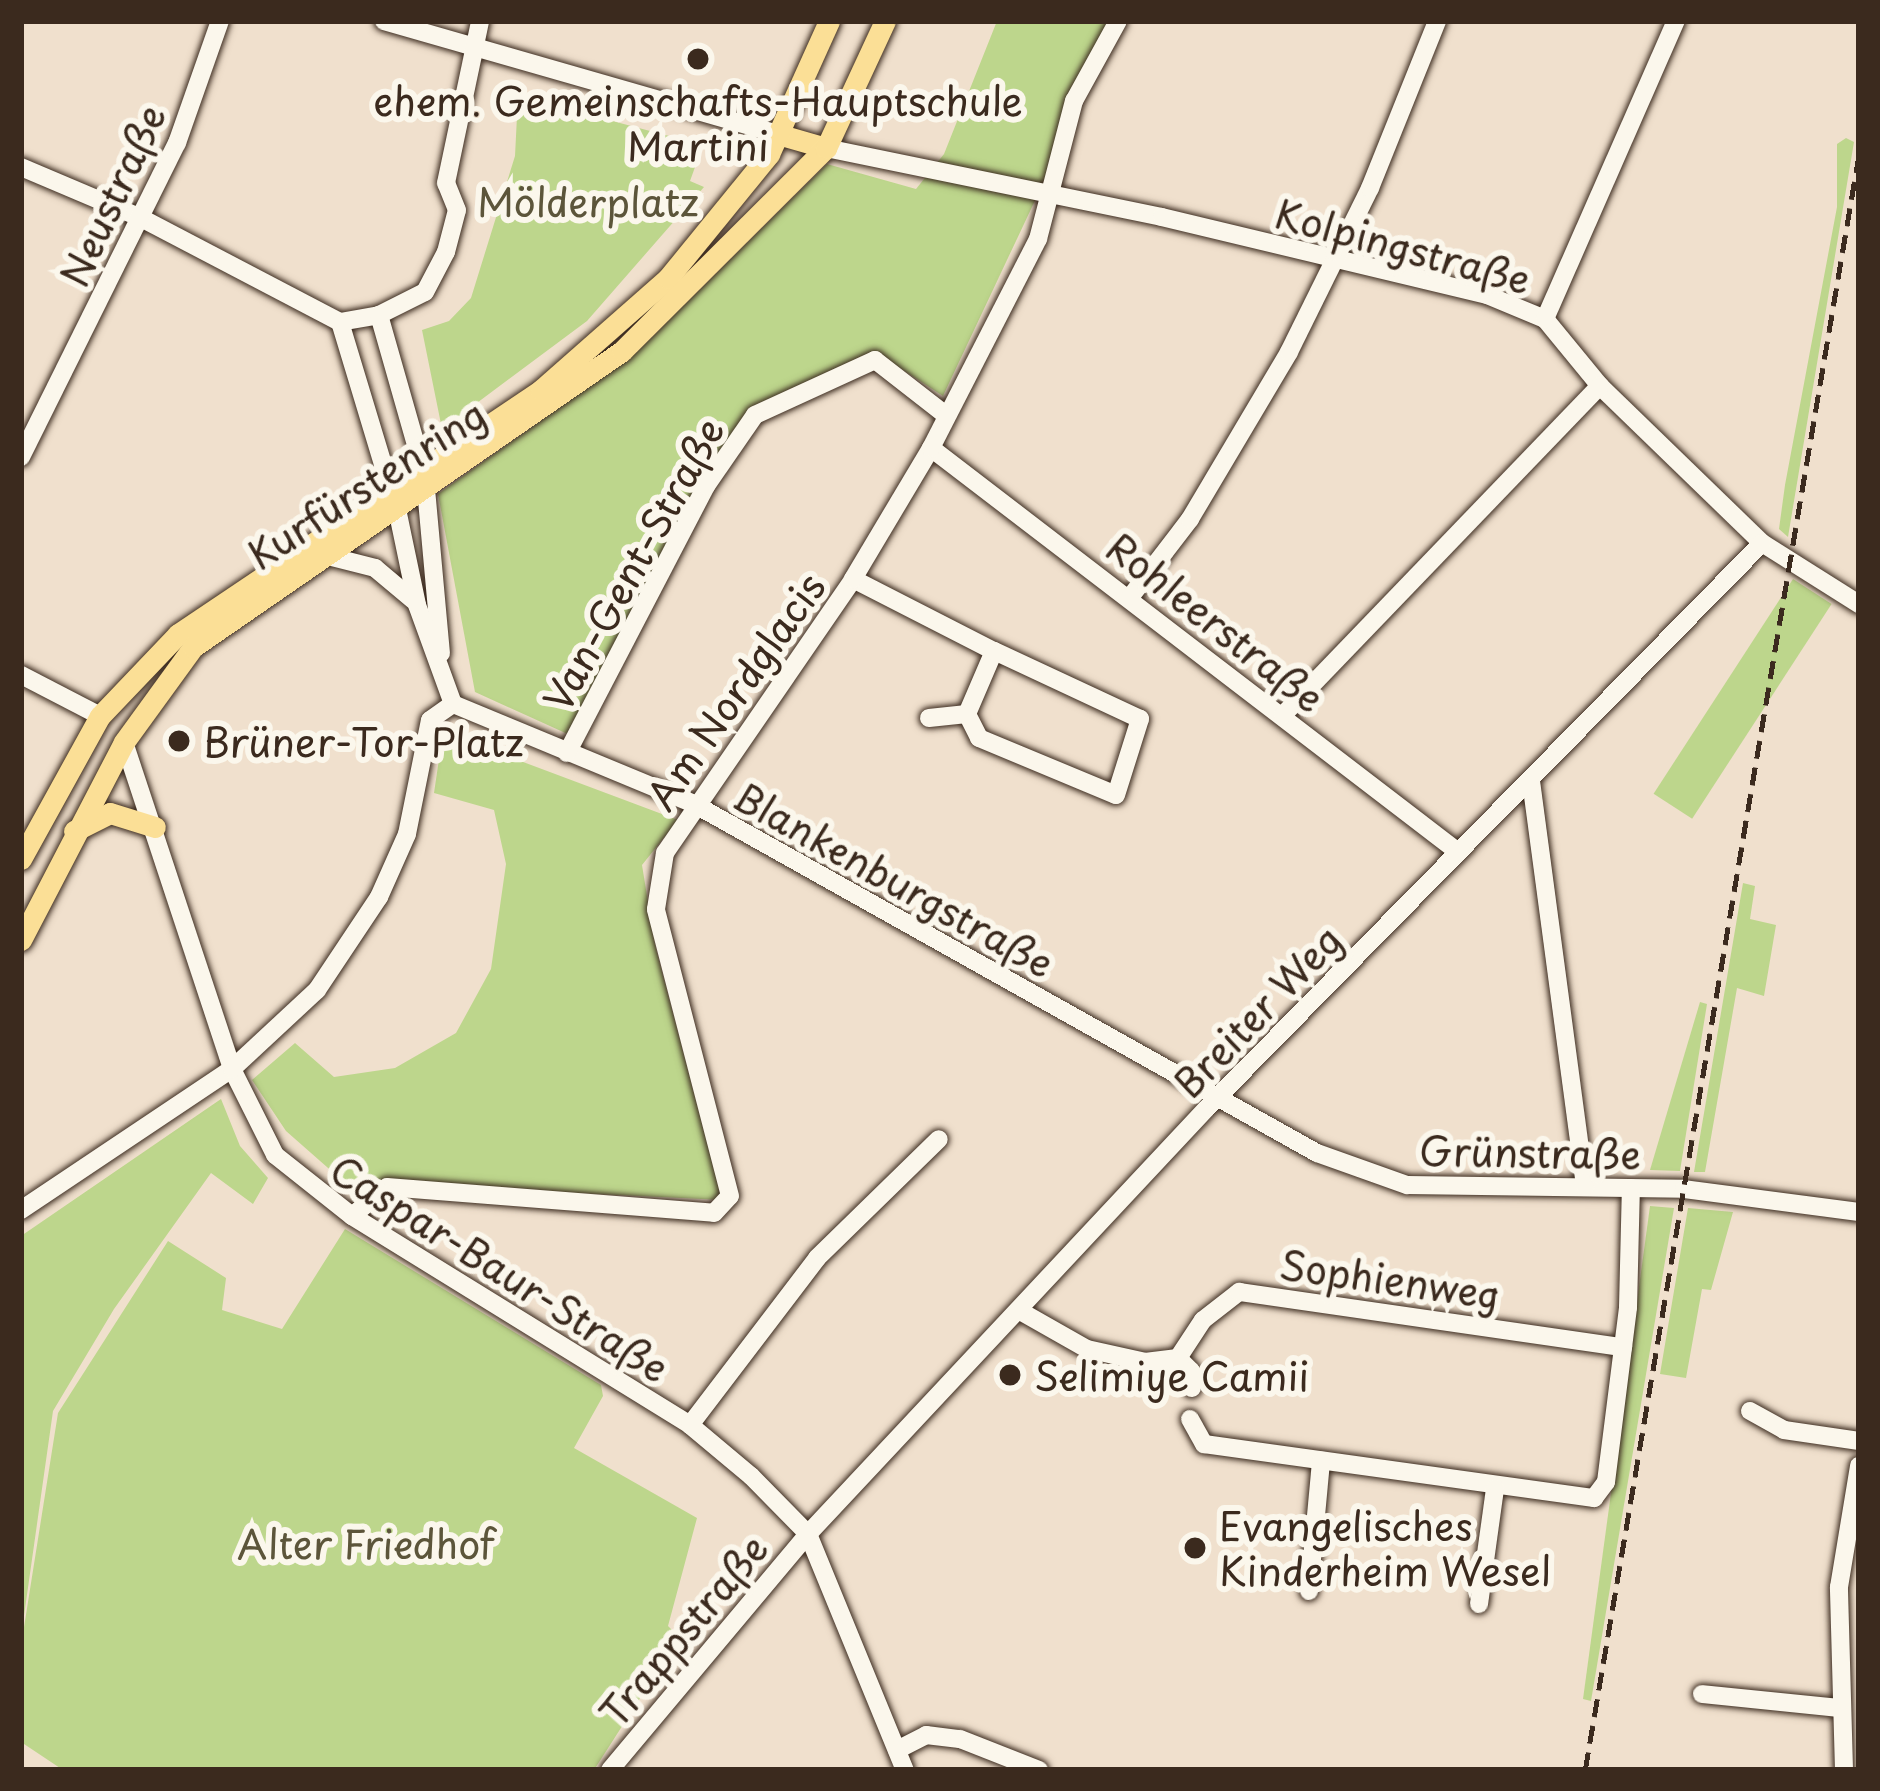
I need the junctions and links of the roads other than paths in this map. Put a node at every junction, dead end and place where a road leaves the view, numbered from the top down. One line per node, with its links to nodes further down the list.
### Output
1 (220, 21): 14 (street, Neustraße)
2 (384, 21): 9 (street)
3 (480, 21): 9 (street)
4 (829, 21): 10 (main road, Kurfürstenring)
5 (885, 21): 11 (main road)
6 (1118, 21): 13 (street, Am Nordglacis)
7 (1437, 21): 15 (street)
8 (1676, 21): 17 (street)
9 (474, 47): 10 (street); 16 (street)
10 (781, 135): 11 (main road); 23 (main road, Kurfürstenring)
11 (826, 148): 13 (street, Kolpingstraße); 23 (main road, Kurfürstenring)
12 (21, 167): 14 (street)
13 (1056, 195): 15 (street, Kolpingstraße); 20 (street, Am Nordglacis)
14 (142, 218): 18 (street); 22 (street, Neustraße)
15 (1335, 260): 17 (street, Kolpingstraße); 28 (street)
16 (379, 315): 18 (street); 23 (street)
17 (1545, 319): 19 (street, Kolpingstraße)
18 (340, 322): 24 (street)
19 (1600, 386): 25 (street, Kolpingstraße); 36 (street)
20 (947, 416): 21 (street, Am Nordglacis); 40 (street, Van-Gent-Straße)
21 (931, 448): 27 (street, Am Nordglacis); 28 (street, Rohleerstraße)
22 (21, 457)
23 (424, 478): 24 (main road, Kurfürstenring); 33 (street)
24 (393, 498): 26 (main road, Kurfürstenring); 30 (street); 37 (main road, Kurfürstenring)
25 (1762, 543): 29 (street, Kolpingstraße); 41 (street, Breiter Weg)
26 (324, 555): 30 (street); 39 (main road, Kurfürstenring)
27 (853, 579): 31 (street); 42 (street, Am Nordglacis)
28 (1131, 596): 36 (street, Rohleerstraße)
29 (1859, 604)
30 (417, 605): 33 (street)
31 (994, 651): 35 (street); 35 (street)
32 (21, 675): 37 (street)
33 (442, 675): 34 (street)
34 (453, 704): 40 (street, Blankenburgstraße); 48 (street)
35 (967, 714): 38 (street)
36 (1283, 715): 45 (street, Rohleerstraße)
37 (100, 716): 39 (main road); 46 (main road, Kurfürstenring)
38 (929, 718)
39 (124, 742): 43 (street, Caspar-Baur-Straße); 44 (main road, Kurfürstenring)
40 (567, 753): 42 (street, Blankenburgstraße)
41 (1531, 781): 45 (street, Breiter Weg); 51 (street)
42 (698, 798): 49 (street, Blankenburgstraße); 55 (street, Am Nordglacis)
43 (155, 827): 44 (main road); 48 (street, Caspar-Baur-Straße)
44 (69, 836): 47 (main road, Kurfürstenring)
45 (1458, 852): 49 (street, Breiter Weg)
46 (21, 859)
47 (21, 940)
48 (232, 1070): 53 (street); 55 (street, Caspar-Baur-Straße)
49 (1216, 1098): 51 (street, Grünstraße); 56 (street, Breiter Weg)
50 (939, 1139): 62 (street)
51 (1585, 1186): 52 (street, Grünstraße)
52 (1631, 1188): 54 (street, Grünstraße); 57 (street)
53 (21, 1210)
54 (1859, 1212)
55 (352, 1216): 62 (street, Caspar-Baur-Straße)
56 (1020, 1311): 58 (street); 68 (street, Breiter Weg)
57 (1623, 1347): 58 (street, Sophienweg); 66 (street)
58 (1178, 1358): 59 (street)
59 (1192, 1388)
60 (1750, 1412): 63 (street)
61 (1190, 1419): 64 (street)
62 (690, 1425): 68 (street, Caspar-Baur-Straße)
63 (1859, 1441)
64 (1321, 1462): 66 (street); 69 (street)
65 (1859, 1466): 67 (street)
66 (1495, 1488): 70 (street)
67 (1856, 1503): 72 (street)
68 (808, 1534): 73 (street); 74 (street, Trappstraße)
69 (1309, 1591)
70 (1479, 1604)
71 (1702, 1694): 72 (street)
72 (1840, 1708): 77 (street)
73 (897, 1750): 75 (street); 76 (street)
74 (610, 1770)
75 (905, 1770)
76 (1039, 1770)
77 (1844, 1770)

